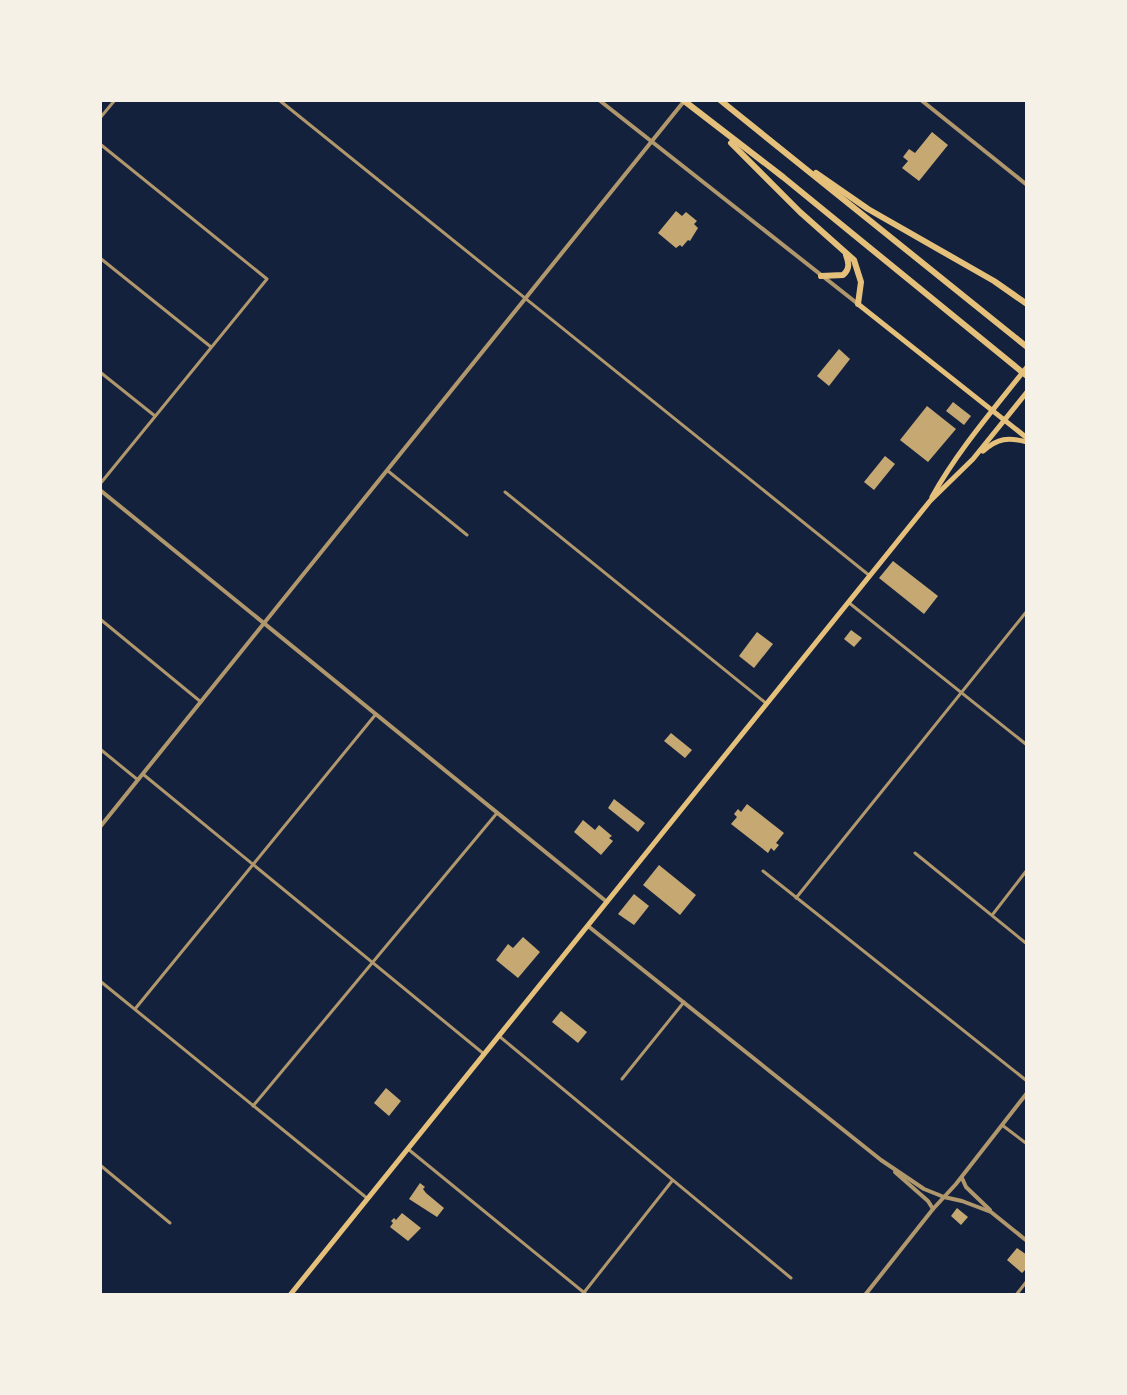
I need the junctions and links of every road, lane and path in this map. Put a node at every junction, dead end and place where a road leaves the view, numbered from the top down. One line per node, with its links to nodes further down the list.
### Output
1 (115, 100): 7 (street)
2 (279, 100): 16 (street)
3 (599, 100): 9 (street)
4 (684, 100): 8 (highway); 9 (street)
5 (720, 100): 11 (highway)
6 (921, 100): 12 (street)
7 (100, 118)
8 (715, 126): 13 (highway); 23 (highway)
9 (652, 143): 15 (street); 16 (street)
10 (100, 144): 20 (street)
11 (777, 146): 17 (highway); 19 (highway)
12 (1027, 185)
13 (845, 252): 15 (highway); 18 (highway)
14 (100, 258): 20 (street)
15 (821, 276): 18 (street)
16 (526, 300): 30 (street); 35 (street)
17 (1027, 301)
18 (858, 304): 25 (main road)
19 (1024, 345)
20 (211, 347): 26 (street)
21 (1027, 367): 25 (main road)
22 (100, 372): 26 (street)
23 (1027, 376)
24 (1027, 392): 27 (main road)
25 (992, 410): 27 (main road); 33 (main road)
26 (155, 416): 31 (street)
27 (1004, 420): 28 (main road); 29 (main road)
28 (1027, 440): 29 (main road)
29 (973, 459): 33 (main road)
30 (388, 471): 34 (street); 39 (street)
31 (100, 487): 39 (street)
32 (505, 492): 42 (street)
33 (930, 501): 35 (main road)
34 (467, 535)
35 (870, 576): 36 (main road)
36 (848, 602): 40 (street); 42 (main road)
37 (1027, 611): 40 (street)
38 (100, 619): 41 (street)
39 (265, 624): 41 (street); 43 (street)
40 (961, 693): 44 (street); 54 (street)
41 (201, 702): 46 (street)
42 (767, 704): 55 (main road)
43 (376, 714): 48 (street); 51 (street)
44 (1027, 745)
45 (100, 749): 47 (street)
46 (143, 774): 47 (street); 51 (street)
47 (138, 780): 49 (street)
48 (497, 813): 55 (street); 59 (street)
49 (100, 827)
50 (915, 853): 56 (street)
51 (253, 864): 59 (street); 62 (street)
52 (1027, 870): 56 (street)
53 (763, 871): 54 (street)
54 (796, 898): 66 (street)
55 (607, 902): 57 (main road)
56 (991, 916): 58 (street)
57 (588, 926): 61 (street); 63 (main road)
58 (1027, 944)
59 (374, 962): 64 (street); 68 (street)
60 (100, 981): 62 (street)
61 (684, 1002): 65 (street); 72 (street)
62 (135, 1009): 68 (street)
63 (499, 1036): 64 (main road); 75 (street)
64 (484, 1054): 71 (main road)
65 (622, 1079)
66 (1027, 1081)
67 (1027, 1093): 69 (street)
68 (253, 1106): 77 (street)
69 (1002, 1125): 70 (street); 74 (street)
70 (1027, 1144)
71 (408, 1149): 77 (main road); 84 (street)
72 (881, 1160): 76 (street); 78 (street)
73 (100, 1165): 80 (street)
74 (961, 1177): 76 (street); 79 (street)
75 (672, 1181): 82 (street); 84 (street)
76 (944, 1197): 78 (street); 79 (street)
77 (368, 1199): 85 (main road)
78 (933, 1209): 86 (street)
79 (991, 1212): 81 (street)
80 (170, 1223)
81 (1027, 1241)
82 (791, 1278)
83 (1027, 1281): 87 (street)
84 (584, 1294)
85 (290, 1295)
86 (865, 1295)
87 (1016, 1295)

